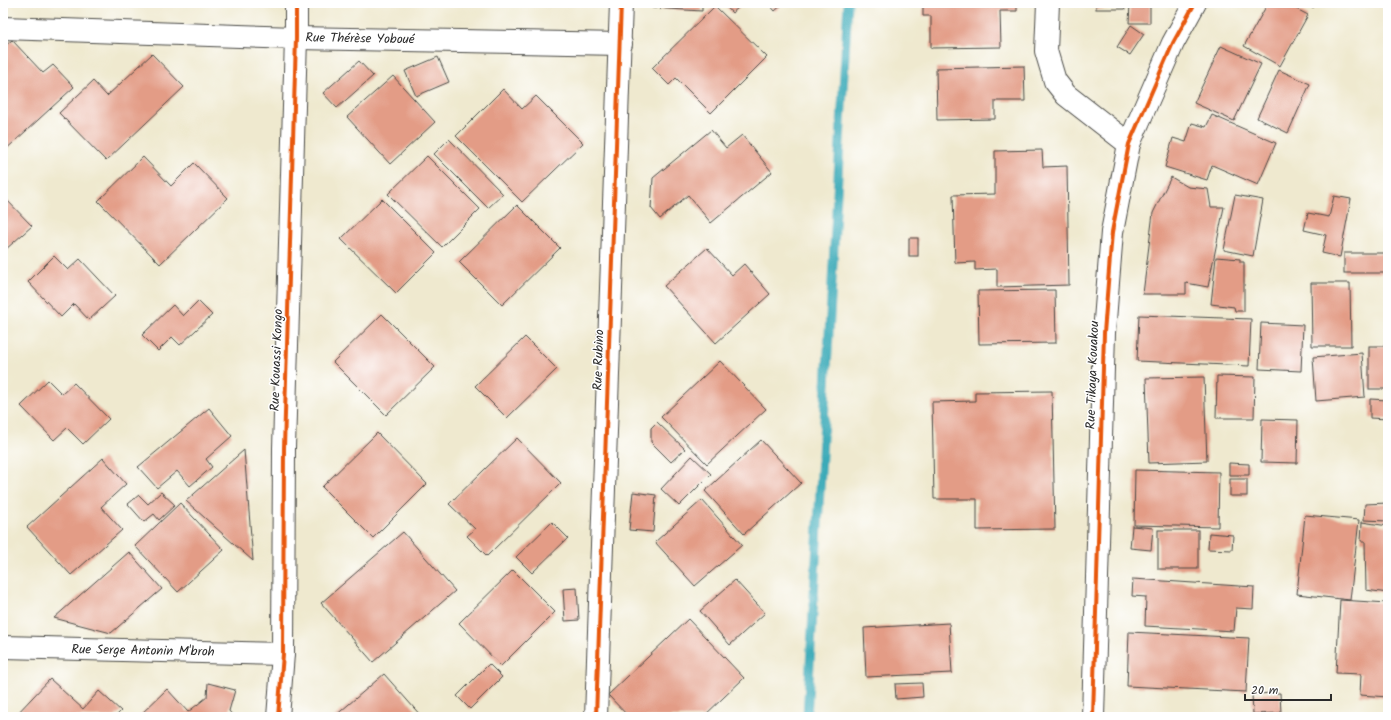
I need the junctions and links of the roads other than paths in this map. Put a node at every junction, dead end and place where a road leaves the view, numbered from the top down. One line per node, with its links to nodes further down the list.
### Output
1 (296, 3): 6 (street, Rue Kouassi Kongo)
2 (622, 3): 7 (street, Rue Rubino)
3 (1048, 3): 8 (street)
4 (1195, 3): 8 (street, Rue Tikaya Kouakou)
5 (3, 28): 6 (street, Rue Thérèse Yoboué)
6 (296, 38): 7 (street, Rue Thérèse Yoboué); 10 (street, Rue Kouassi Kongo)
7 (621, 44): 12 (street, Rue Rubino)
8 (1130, 144): 13 (street, Rue Tikaya Kouakou)
9 (3, 647): 10 (street, Rue Serge Antonin M'broh)
10 (283, 654): 11 (street, Rue Kouassi Kongo)
11 (278, 717)
12 (596, 717)
13 (1094, 717)

